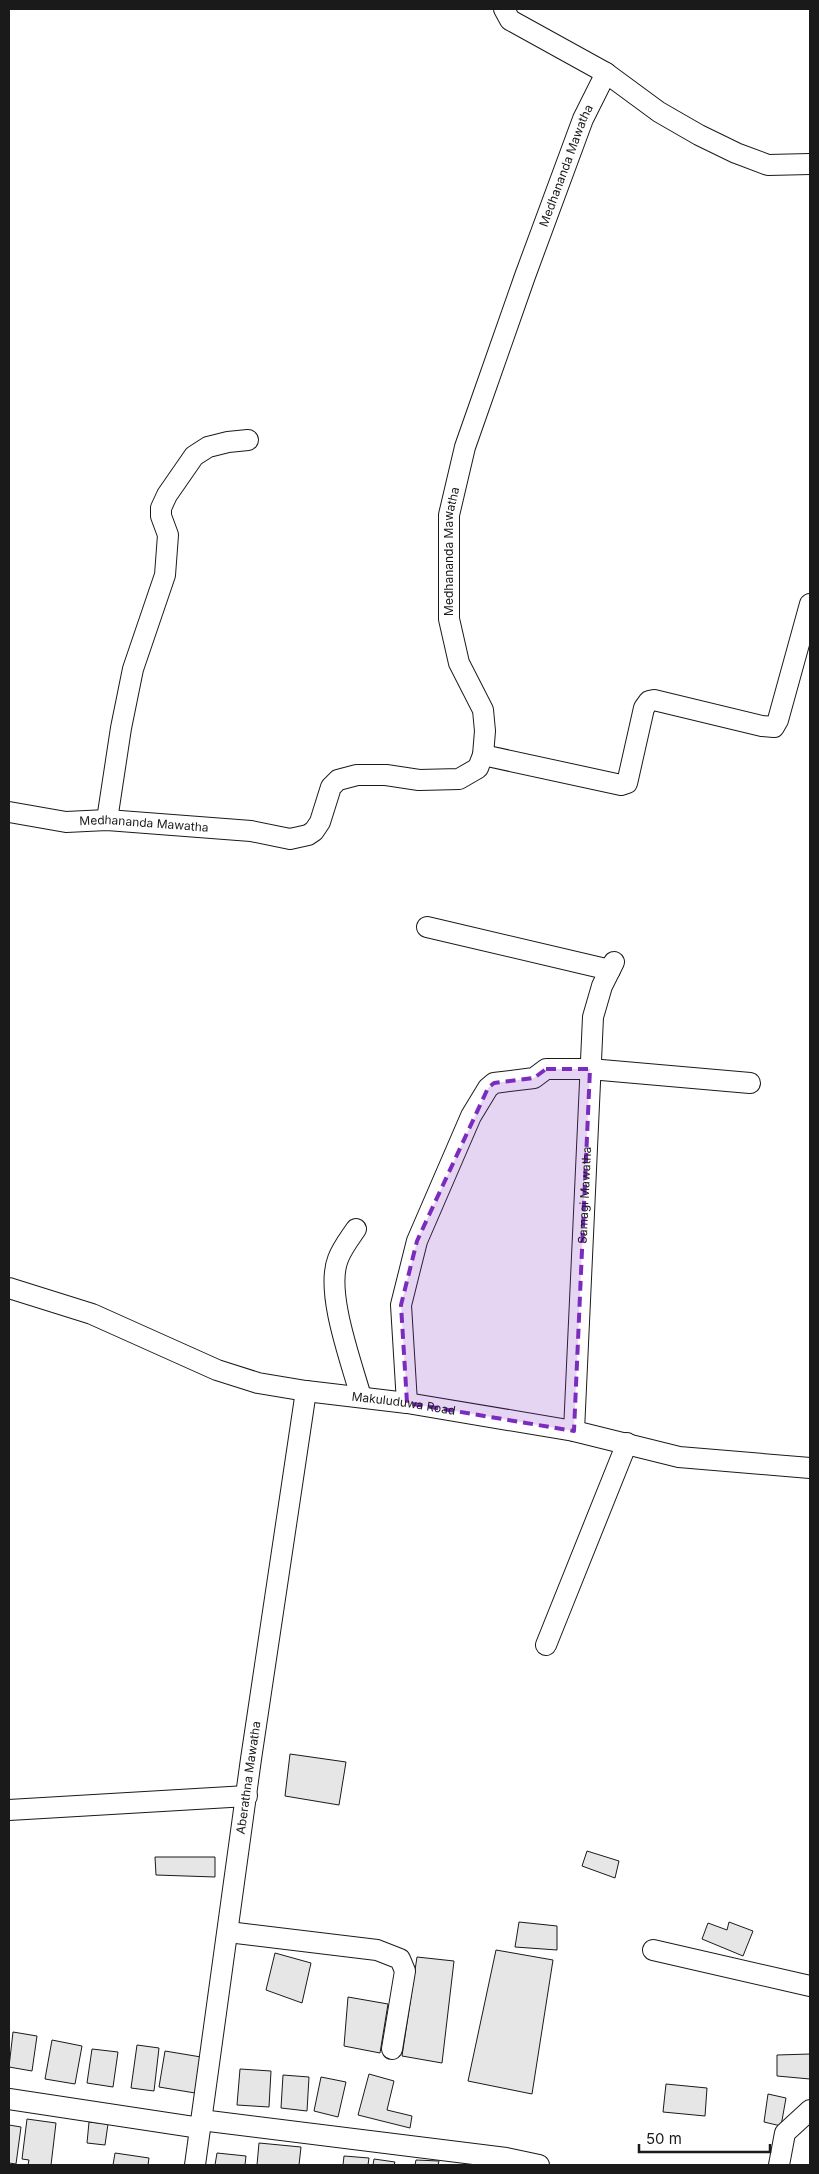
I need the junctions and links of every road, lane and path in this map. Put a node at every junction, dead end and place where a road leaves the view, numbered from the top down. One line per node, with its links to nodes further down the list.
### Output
1 (504, 9): 2 (street)
2 (606, 73): 3 (street); 6 (street, Medhananda Mawatha)
3 (810, 164)
4 (248, 440): 8 (street)
5 (810, 604): 6 (street)
6 (483, 755): 8 (street, Medhananda Mawatha)
7 (9, 812): 8 (street, Medhananda Mawatha)
8 (107, 820)
9 (427, 927): 10 (street, Samagi Mawatha)
10 (590, 1069): 11 (street); 16 (street); 17 (street, Samagi Mawatha)
11 (750, 1083)
12 (356, 1229): 15 (street)
13 (9, 1288): 14 (street, Makuluduwa Road)
14 (306, 1391): 15 (street, Makuluduwa Road); 21 (street, Aberathna Mawatha)
15 (361, 1397): 16 (street, Makuluduwa Road)
16 (408, 1403): 17 (street, Makuluduwa Road)
17 (574, 1431): 18 (street, Makuluduwa Road)
18 (627, 1443): 19 (street, Makuluduwa Road); 20 (street)
19 (810, 1468)
20 (546, 1645)
21 (246, 1796): 22 (street); 23 (street, Aberathna Mawatha)
22 (9, 1810)
23 (228, 1932): 26 (street); 29 (street, Aberathna Mawatha)
24 (653, 1950): 25 (street)
25 (810, 1986)
26 (392, 2049)
27 (9, 2099): 29 (street)
28 (810, 2110): 32 (street)
29 (201, 2124): 30 (street, Aberathna Mawatha); 31 (street)
30 (195, 2165)
31 (539, 2165)
32 (780, 2165)

